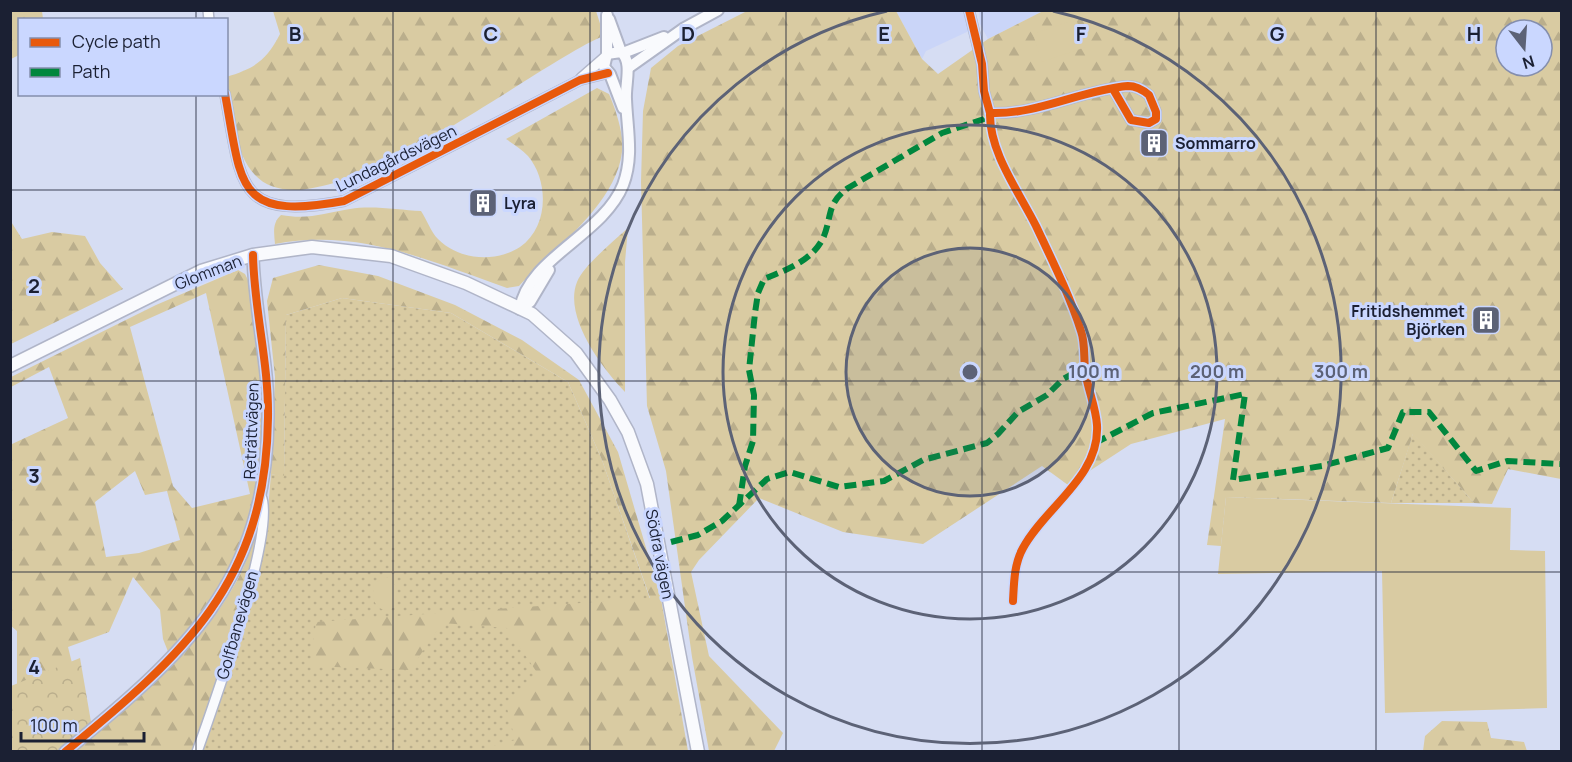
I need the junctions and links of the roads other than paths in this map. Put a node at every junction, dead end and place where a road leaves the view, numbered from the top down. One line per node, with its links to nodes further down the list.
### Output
1 (718, 10): 4 (street)
2 (969, 10): 10 (street)
3 (607, 13): 5 (street); 6 (street)
4 (682, 29): 5 (street); 7 (street)
5 (622, 52): 6 (street); 7 (street)
6 (606, 56): 8 (street); 9 (street, Lundagårdsvägen)
7 (627, 69): 8 (street); 12 (street)
8 (609, 74): 9 (street, Lundagårdsvägen); 12 (street)
9 (580, 80): 11 (street, Lundagårdsvägen)
10 (1113, 89): 10 (street)
11 (225, 96)
12 (626, 116): 14 (street)
13 (253, 255): 14 (main road, Glomman); 15 (main road, Glomman); 16 (street, Reträttvägen)
14 (520, 309): 19 (main road, Södra vägen)
15 (10, 366)
16 (261, 496): 17 (street, Reträttvägen); 18 (street, Golfbanevägen)
17 (65, 752)
18 (197, 752)
19 (698, 752)

